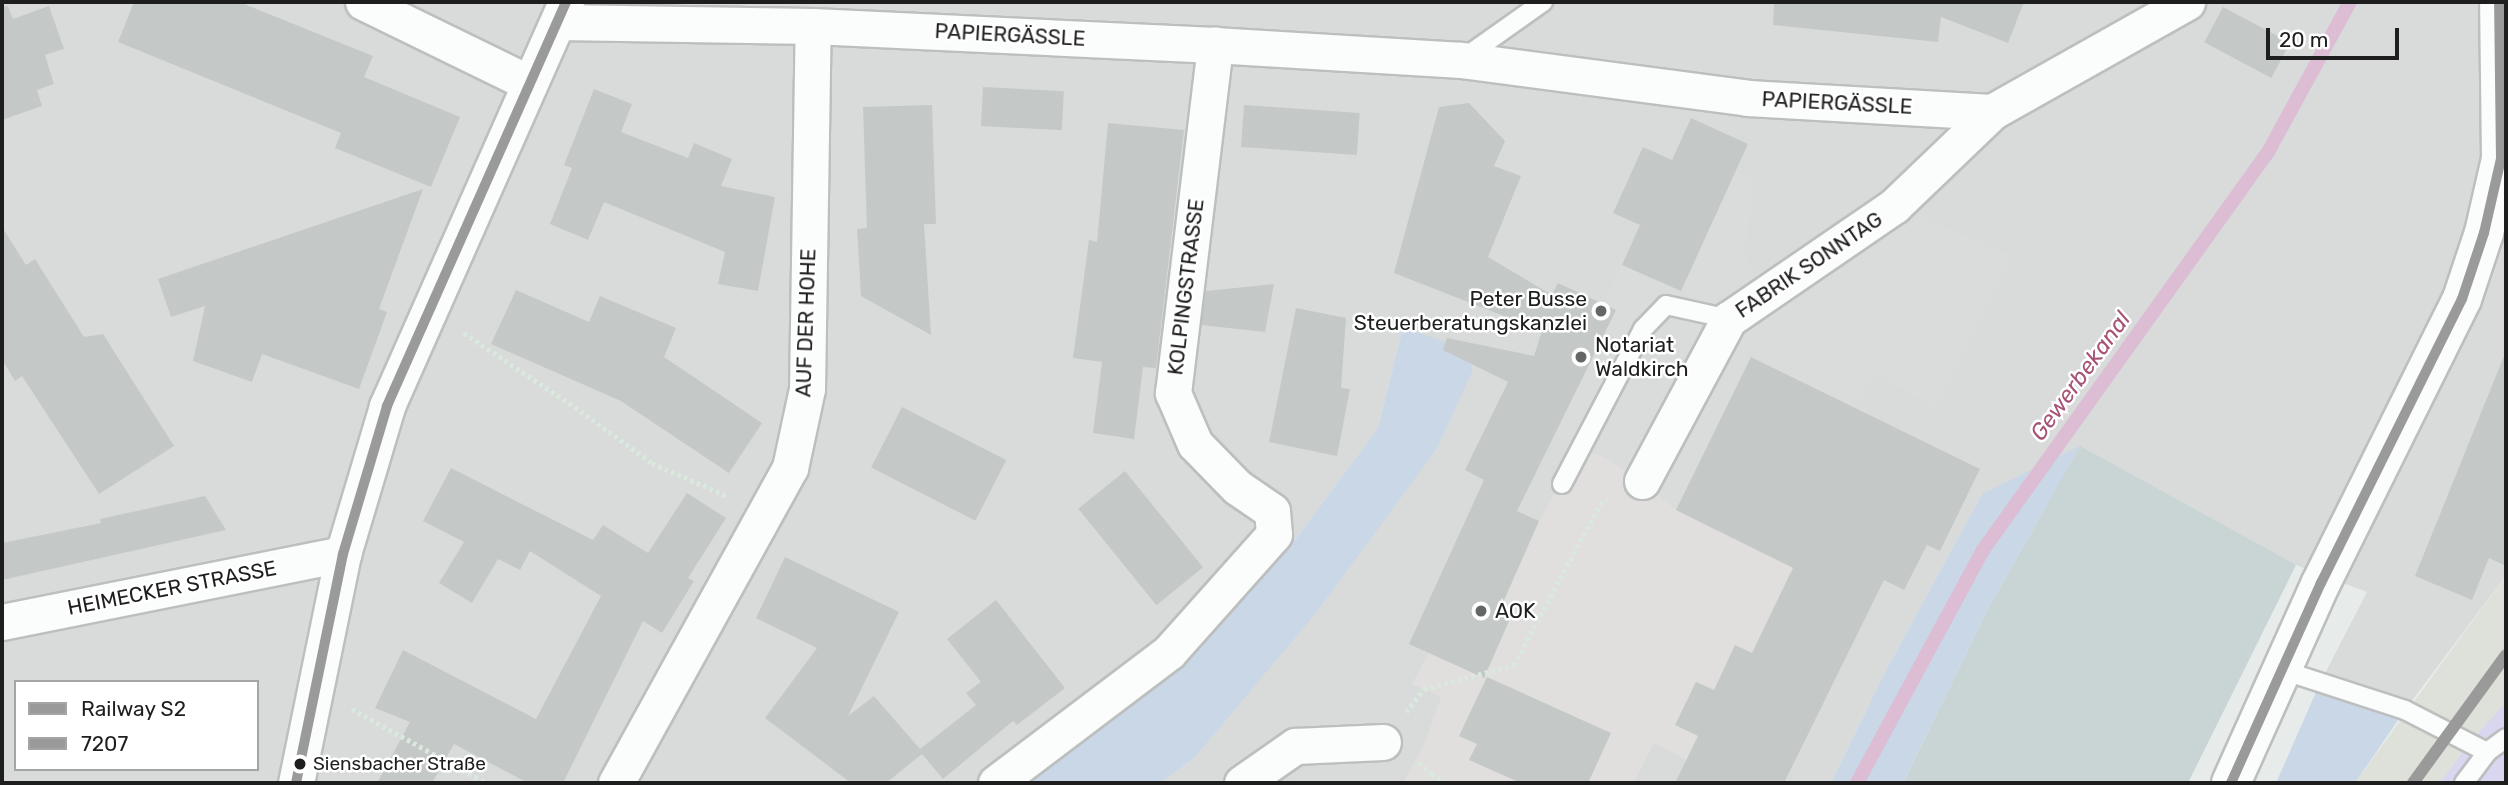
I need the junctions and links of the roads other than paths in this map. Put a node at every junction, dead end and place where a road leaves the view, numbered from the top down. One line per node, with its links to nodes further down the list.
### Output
1 (363, 2): 9 (street)
2 (1543, 2): 8 (lane)
3 (2187, 2): 10 (street)
4 (562, 12): 6 (street, PAPIERGÄSSLE); 9 (street)
5 (2502, 12): 16 (street)
6 (813, 26): 7 (street, PAPIERGÄSSLE); 21 (street, AUF DER HOHE)
7 (1215, 45): 8 (street, PAPIERGÄSSLE); 22 (street, KOLPINGSTRASSE)
8 (1461, 60): 10 (street, PAPIERGÄSSLE)
9 (529, 83): 14 (street)
10 (1992, 112): 11 (street, FABRIK SONNTAG)
11 (1729, 320): 12 (street, FABRIK SONNTAG); 13 (lane)
12 (1642, 481)
13 (1562, 484)
14 (343, 554): 15 (street, HEIMECKER STRASSE); 20 (street)
15 (2, 622)
16 (2282, 670): 19 (lane); 24 (street)
17 (2506, 738): 19 (lane)
18 (1383, 742): 23 (street)
19 (2487, 752): 25 (lane)
20 (296, 783)
21 (616, 783)
22 (996, 783)
23 (1242, 783)
24 (2231, 783)
25 (2464, 783)

